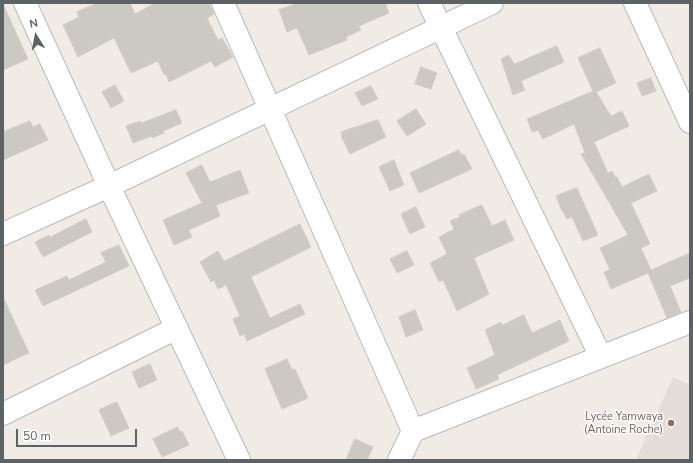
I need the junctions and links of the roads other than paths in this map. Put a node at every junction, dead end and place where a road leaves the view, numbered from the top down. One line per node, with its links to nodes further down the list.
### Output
1 (25, 3): 9 (street)
2 (223, 3): 7 (street)
3 (429, 3): 6 (street)
4 (492, 3): 6 (street)
5 (635, 3): 8 (street)
6 (440, 27): 7 (street); 13 (street)
7 (270, 109): 9 (street); 15 (street)
8 (690, 122)
9 (109, 186): 10 (street); 12 (street)
10 (3, 234)
11 (690, 322): 13 (street)
12 (177, 328): 14 (street); 16 (street)
13 (601, 357): 15 (street)
14 (3, 414)
15 (413, 430): 17 (street)
16 (239, 460)
17 (399, 460)

